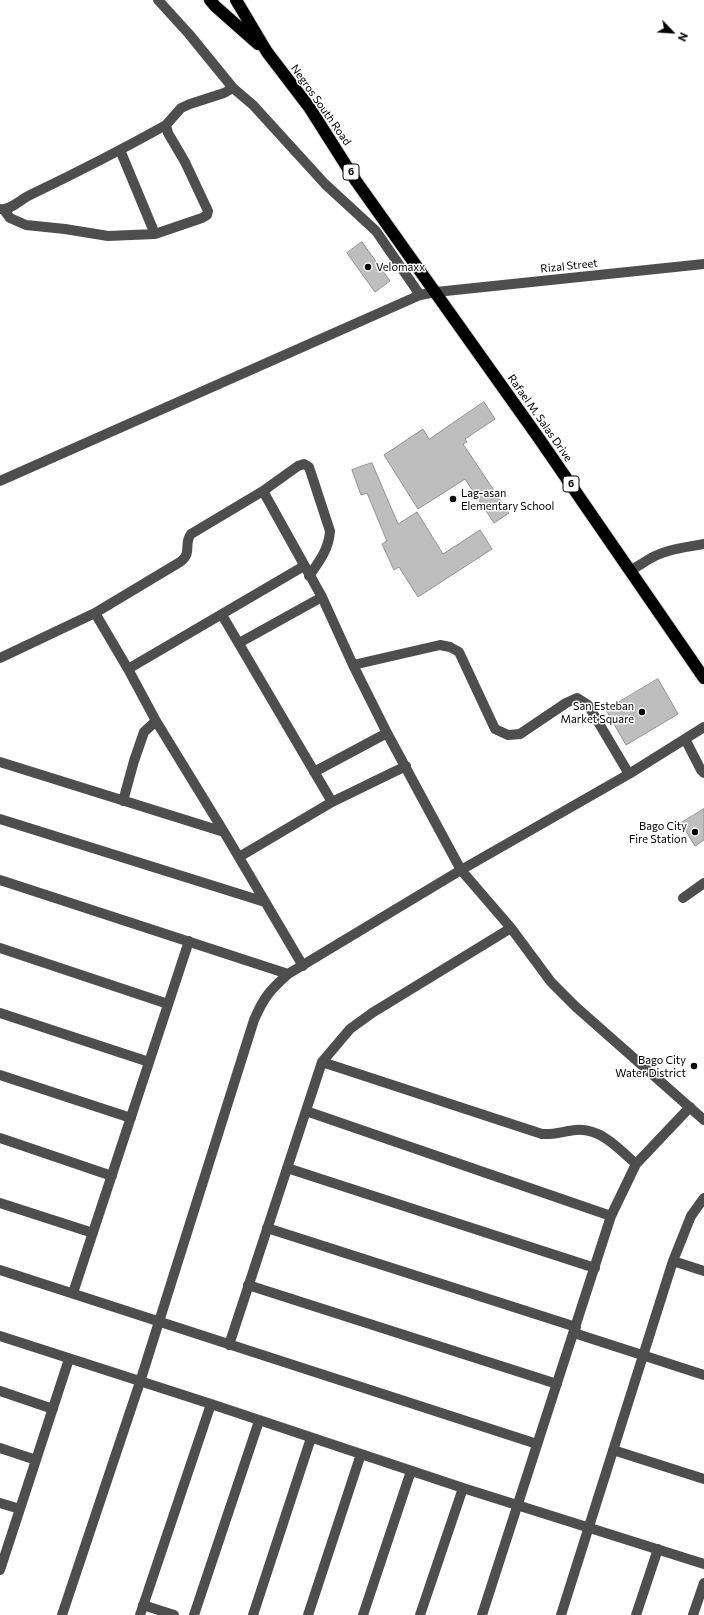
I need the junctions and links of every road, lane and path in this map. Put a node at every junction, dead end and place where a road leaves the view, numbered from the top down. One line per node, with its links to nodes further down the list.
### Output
1 (158, 0): 5 (street)
2 (210, 0): 4 (highway, Negros South Road)
3 (236, 0): 4 (highway, Negros South Road / 6)
4 (267, 52): 11 (highway, Negros South Road / 6)
5 (233, 88): 6 (street); 12 (street)
6 (166, 125): 7 (street); 9 (street)
7 (120, 150): 8 (street); 9 (street)
8 (2, 210): 9 (street)
9 (155, 234)
10 (704, 264): 11 (street, Rizal Street)
11 (436, 292): 12 (street, Rizal Street); 17 (highway, Rafael M. Salas Drive / 6)
12 (420, 295): 13 (street, Rizal Street)
13 (0, 481)
14 (263, 491): 16 (street); 18 (street); 20 (street)
15 (704, 544): 17 (street)
16 (304, 566): 18 (street); 21 (street)
17 (633, 569): 26 (highway, Rafael M. Salas Drive / 6)
18 (309, 576): 19 (street)
19 (322, 597): 22 (street); 24 (street)
20 (95, 613): 23 (street); 25 (street)
21 (222, 615): 22 (street); 25 (street)
22 (239, 643): 33 (street)
23 (0, 658)
24 (353, 665): 29 (street); 35 (street)
25 (128, 669): 27 (street)
26 (704, 678)
27 (156, 721): 36 (street); 39 (street)
28 (704, 727): 30 (street)
29 (387, 733): 32 (street); 33 (street)
30 (685, 739): 34 (street); 35 (street)
31 (0, 762): 36 (street)
32 (406, 766): 37 (street); 41 (street)
33 (314, 772): 37 (street)
34 (704, 773)
35 (629, 774): 41 (street)
36 (123, 801): 39 (street)
37 (332, 802): 40 (street)
38 (0, 819): 45 (street)
39 (224, 832): 40 (street)
40 (239, 857): 45 (street)
41 (461, 870): 46 (street); 49 (street)
42 (0, 880): 47 (street)
43 (704, 883): 44 (street)
44 (683, 898)
45 (265, 902): 49 (street)
46 (511, 928): 54 (street); 56 (street)
47 (189, 942): 50 (street); 51 (street)
48 (0, 948): 51 (street)
49 (303, 966): 50 (street)
50 (288, 974): 75 (street)
51 (168, 1004): 53 (street)
52 (0, 1013): 53 (street)
53 (149, 1062): 58 (street)
54 (322, 1062): 57 (street); 61 (street)
55 (0, 1075): 58 (street)
56 (690, 1107): 59 (street); 61 (street)
57 (306, 1111): 62 (street); 66 (street)
58 (131, 1118): 63 (street)
59 (704, 1120)
60 (0, 1138): 63 (street)
61 (636, 1164): 66 (street)
62 (287, 1168): 67 (street); 70 (street)
63 (112, 1176): 68 (street)
64 (704, 1198): 69 (street)
65 (0, 1203): 68 (street)
66 (611, 1216): 70 (street)
67 (267, 1228): 73 (street); 76 (street)
68 (93, 1233): 74 (street)
69 (673, 1261): 72 (street); 79 (street)
70 (595, 1268): 76 (street)
71 (0, 1270): 74 (street)
72 (704, 1271)
73 (248, 1285): 78 (street); 83 (street)
74 (73, 1293): 75 (street)
75 (159, 1322): 78 (street); 82 (street)
76 (575, 1330): 79 (street); 83 (street)
77 (0, 1336): 80 (street)
78 (229, 1345): 89 (street)
79 (643, 1356): 81 (street); 91 (street)
80 (69, 1359): 82 (street); 86 (street)
81 (704, 1375)
82 (140, 1382): 85 (street); 107 (street)
83 (557, 1384): 89 (street)
84 (0, 1392): 86 (street)
85 (211, 1404): 87 (street); 106 (street)
86 (53, 1409): 93 (street)
87 (259, 1421): 88 (street); 109 (street)
88 (311, 1438): 92 (street); 110 (street)
89 (538, 1444): 98 (street)
90 (0, 1448): 93 (street)
91 (613, 1450): 95 (street); 100 (street)
92 (361, 1454): 94 (street); 111 (street)
93 (36, 1460): 99 (street)
94 (411, 1471): 96 (street); 112 (street)
95 (704, 1480)
96 (463, 1488): 98 (street); 113 (street)
97 (0, 1503): 99 (street)
98 (518, 1504): 100 (street); 114 (street)
99 (20, 1509): 102 (street)
100 (588, 1528): 101 (street); 115 (street)
101 (658, 1549): 103 (street); 116 (street)
102 (2, 1558): 104 (street)
103 (704, 1564)
104 (0, 1570)
105 (704, 1583): 117 (street)
106 (141, 1610): 108 (street)
107 (62, 1615)
108 (174, 1615)
109 (194, 1615)
110 (253, 1615)
111 (308, 1615)
112 (363, 1615)
113 (420, 1615)
114 (482, 1615)
115 (560, 1615)
116 (636, 1615)
117 (693, 1615)

